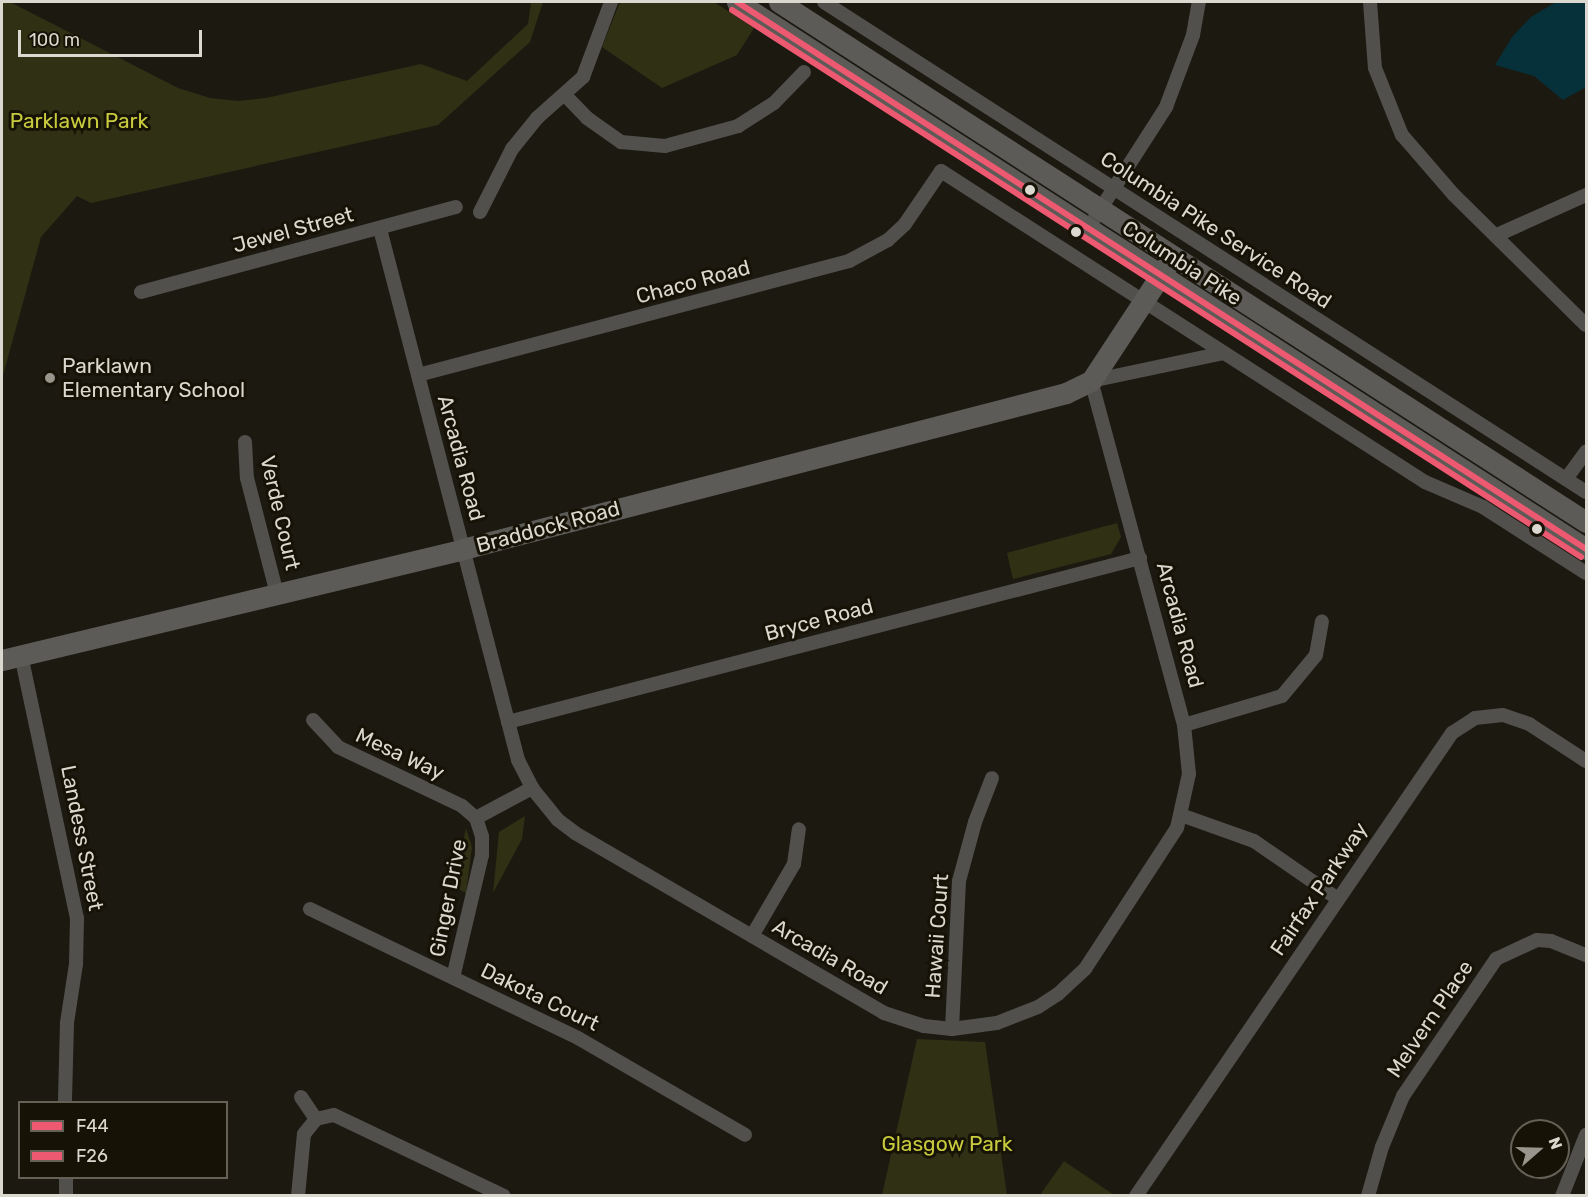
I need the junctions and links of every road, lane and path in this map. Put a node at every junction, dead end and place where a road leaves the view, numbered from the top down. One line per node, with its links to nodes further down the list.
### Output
1 (611, 2): 8 (street)
2 (737, 2): 13 (main road, Columbia Pike)
3 (779, 2): 13 (main road, Columbia Pike)
4 (826, 2): 9 (street, Columbia Pike Service Road)
5 (1199, 2): 9 (street)
6 (1370, 2): 15 (street)
7 (804, 72): 8 (street)
8 (565, 95): 12 (street)
9 (1115, 189): 13 (street); 25 (street, Columbia Pike Service Road)
10 (1587, 195): 15 (street)
11 (456, 207): 14 (street, Jewel Street)
12 (480, 212)
13 (1095, 219): 16 (main road, Columbia Pike)
14 (380, 229): 17 (street, Jewel Street); 21 (street, Arcadia Road)
15 (1497, 235): 19 (street)
16 (1167, 265): 18 (main road); 26 (main road, Columbia Pike); 28 (main road, Columbia Pike)
17 (141, 292)
18 (1144, 302): 20 (street); 21 (street, Chaco Road); 22 (main road)
19 (1587, 325)
20 (1224, 353): 22 (street, Braddock Road); 32 (street)
21 (418, 375): 29 (street, Arcadia Road)
22 (1091, 381): 29 (main road, Braddock Road); 31 (street, Arcadia Road)
23 (245, 442): 33 (street, Verde Court)
24 (1587, 452): 25 (street)
25 (1576, 485): 26 (street)
26 (1561, 506): 27 (main road, Columbia Pike); 28 (street)
27 (1587, 522)
28 (1549, 525): 30 (main road, Columbia Pike)
29 (464, 549): 33 (main road, Braddock Road); 37 (street, Arcadia Road)
30 (1587, 549)
31 (1140, 558): 37 (street, Bryce Road); 38 (street, Arcadia Road)
32 (1587, 573)
33 (277, 594): 35 (main road, Braddock Road)
34 (1322, 622): 38 (street)
35 (11, 657): 52 (street, Landess Street)
36 (313, 720): 43 (street, Mesa Way)
37 (508, 722): 41 (street, Arcadia Road)
38 (1184, 725): 42 (street, Arcadia Road)
39 (1587, 761): 45 (street, Fairfax Parkway)
40 (992, 778): 50 (street, Hawaii Court)
41 (531, 788): 43 (street, Ginger Drive); 47 (street, Arcadia Road)
42 (1182, 815): 45 (street); 50 (street, Arcadia Road)
43 (476, 818): 49 (street, Ginger Drive)
44 (799, 829): 47 (street)
45 (1338, 899): 60 (street, Fairfax Parkway)
46 (310, 909): 49 (street, Dakota Court)
47 (752, 936): 50 (street, Arcadia Road)
48 (1587, 955): 61 (street, Melvern Place)
49 (453, 978): 54 (street, Dakota Court)
50 (952, 1029)
51 (301, 1097): 53 (street)
52 (65, 1101)
53 (316, 1119): 58 (street); 59 (street)
54 (745, 1135)
55 (1587, 1135): 62 (street)
56 (66, 1179): 57 (street)
57 (66, 1196)
58 (298, 1196)
59 (504, 1196)
60 (1136, 1196)
61 (1368, 1196)
62 (1562, 1196)

